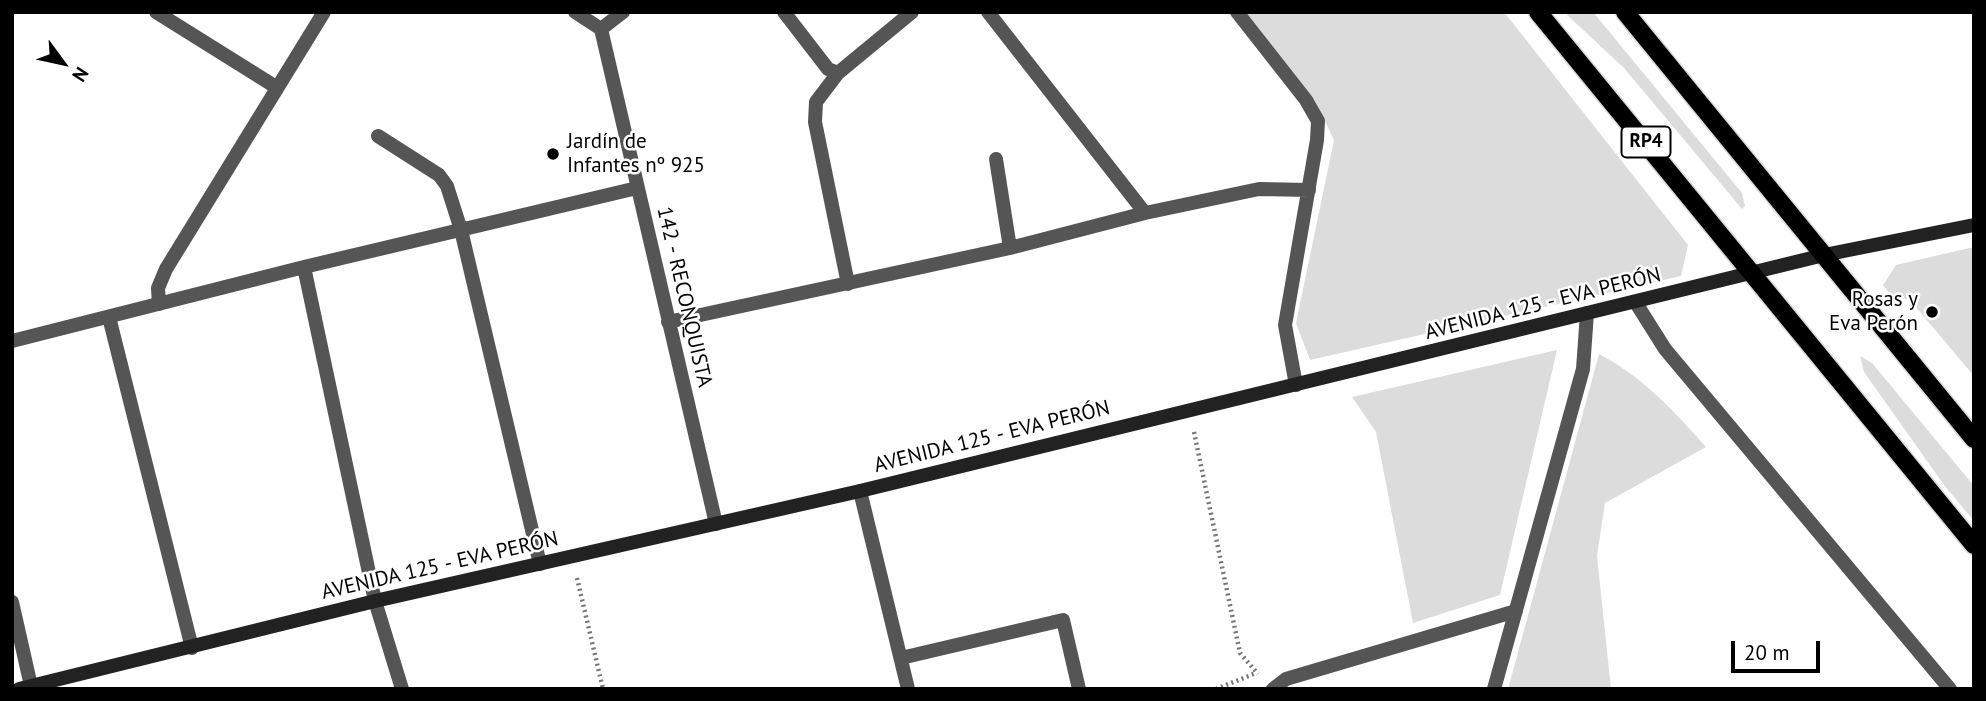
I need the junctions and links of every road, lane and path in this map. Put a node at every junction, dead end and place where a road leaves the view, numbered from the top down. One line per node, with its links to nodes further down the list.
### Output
1 (156, 12): 13 (street)
2 (324, 12): 13 (street)
3 (575, 12): 11 (street)
4 (623, 12): 11 (street)
5 (784, 12): 12 (street)
6 (912, 12): 12 (street)
7 (988, 12): 18 (street)
8 (1237, 12): 17 (street)
9 (1538, 12): 24 (main road, RP4)
10 (1625, 12): 22 (main road)
11 (601, 29): 16 (street, 142 - RECONQUISTA)
12 (838, 73): 25 (street)
13 (276, 87): 27 (street)
14 (378, 136): 20 (street)
15 (996, 159): 21 (street)
16 (637, 188): 20 (street); 30 (street, 142 - RECONQUISTA)
17 (1309, 190): 18 (street); 32 (street)
18 (1145, 213): 21 (street)
19 (1974, 225): 22 (street, AVENIDA 125 - EVA PERÓN)
20 (461, 230): 23 (street); 39 (street)
21 (1010, 248): 25 (street)
22 (1824, 255): 24 (street, AVENIDA 125 - EVA PERÓN); 34 (main road)
23 (304, 267): 27 (street); 40 (street)
24 (1752, 272): 26 (street, AVENIDA 125 - EVA PERÓN); 37 (main road, RP4)
25 (848, 284): 30 (street)
26 (1636, 303): 28 (street, AVENIDA 125 - EVA PERÓN); 54 (street)
27 (159, 304): 29 (street)
28 (1587, 313): 32 (street, AVENIDA 125 - EVA PERÓN); 42 (street)
29 (109, 317): 31 (street); 43 (street)
30 (668, 322): 36 (street, 142 - RECONQUISTA)
31 (12, 341)
32 (1296, 386): 33 (street, AVENIDA 125 - EVA PERÓN)
33 (1189, 411): 35 (street, AVENIDA 125 - EVA PERÓN); 45 (path)
34 (1974, 439)
35 (860, 491): 36 (street, AVENIDA 125 - EVA PERÓN); 44 (street)
36 (716, 524): 38 (street, AVENIDA 125 - EVA PERÓN)
37 (1974, 545)
38 (572, 557): 39 (street, AVENIDA 125 - EVA PERÓN); 49 (path)
39 (540, 564): 40 (street, AVENIDA 125 - EVA PERÓN)
40 (375, 601): 43 (street, AVENIDA 125 - EVA PERÓN); 48 (street)
41 (12, 602): 47 (street)
42 (1516, 611): 46 (street); 53 (street)
43 (192, 648): 47 (street, AVENIDA 125 - EVA PERÓN)
44 (901, 658): 50 (street); 51 (street)
45 (1257, 673): 46 (path); 52 (path)
46 (1269, 685)
47 (25, 687)
48 (402, 689)
49 (603, 689)
50 (908, 689)
51 (1079, 689)
52 (1216, 689)
53 (1494, 689)
54 (1950, 689)

